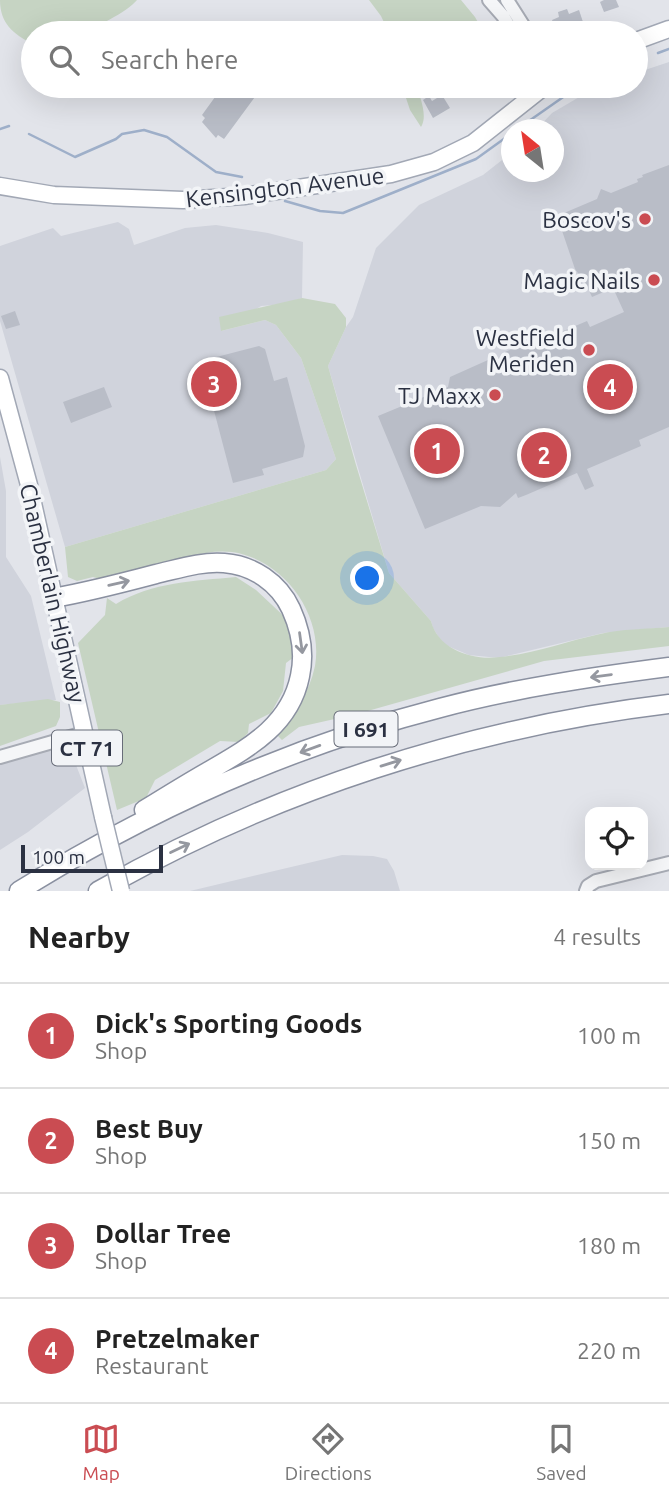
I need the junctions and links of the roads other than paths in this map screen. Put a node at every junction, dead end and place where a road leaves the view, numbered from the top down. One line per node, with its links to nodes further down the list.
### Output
1 (489, 0): 3 (street)
2 (507, 0): 4 (street)
3 (506, 21)
4 (520, 21)
5 (669, 29): 6 (main road)
6 (648, 37)
7 (526, 98): 8 (main road, Kensington Avenue)
8 (0, 186)
9 (0, 379): 10 (main road, Chamberlain Highway / CT 71)
10 (53, 598): 13 (main road, Chamberlain Highway / CT 71); 15 (highway, one-way to 15)
11 (669, 667): 15 (highway, I 691, one-way to 15)
12 (669, 704): 19 (highway, I 691, one-way to 12)
13 (84, 733): 14 (street); 20 (main road, Chamberlain Highway / CT 71, bridge)
14 (0, 757)
15 (83, 853): 18 (highway, I 691)
16 (669, 863): 17 (street)
17 (587, 888)
18 (19, 891)
19 (98, 891)
20 (121, 891)

